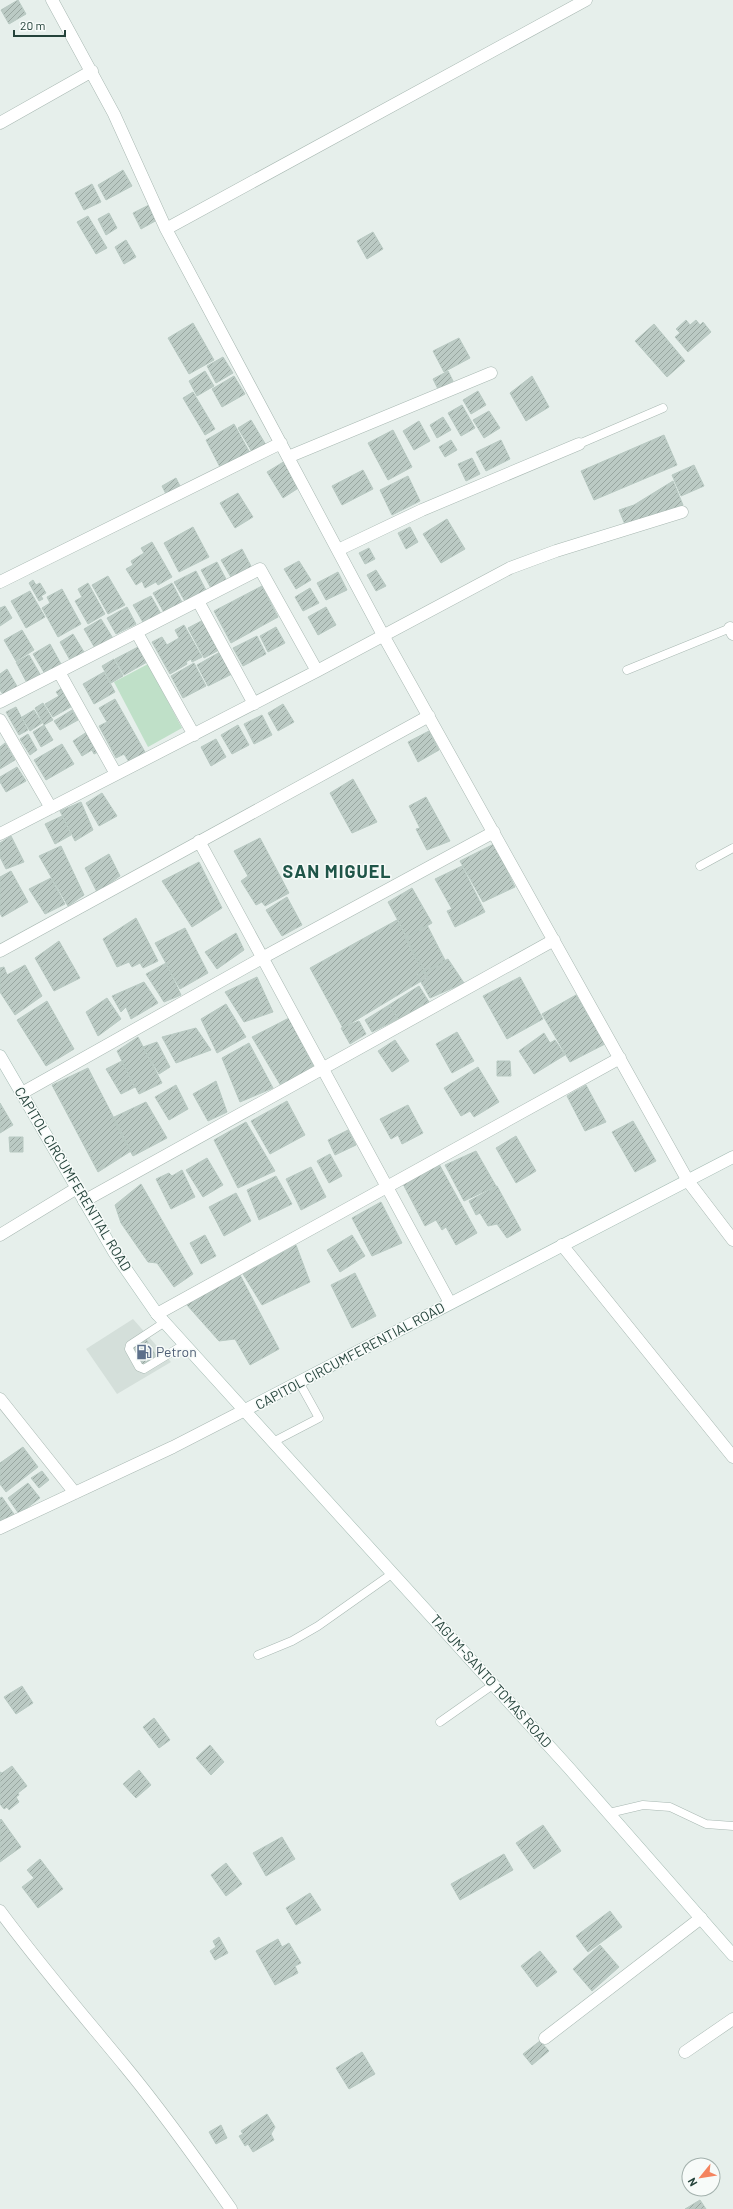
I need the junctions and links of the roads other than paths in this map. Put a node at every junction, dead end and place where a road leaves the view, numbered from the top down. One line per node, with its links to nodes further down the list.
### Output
1 (52, 0): 3 (street)
2 (586, 0): 5 (street)
3 (92, 71): 4 (street); 5 (street)
4 (0, 123)
5 (166, 229): 8 (street)
6 (491, 373): 10 (street)
7 (663, 408): 9 (lane)
8 (280, 443): 10 (street); 13 (street)
9 (579, 444): 12 (street)
10 (288, 457): 12 (street)
11 (682, 512): 17 (street)
12 (338, 550): 17 (street)
13 (0, 582)
14 (198, 601): 16 (street); 19 (street); 22 (street)
15 (732, 630): 18 (lane)
16 (137, 633): 20 (street); 25 (street)
17 (383, 635): 19 (street); 23 (street)
18 (627, 670)
19 (317, 671): 22 (street)
20 (59, 672): 21 (street); 26 (street)
21 (0, 702)
22 (254, 704): 25 (street)
23 (429, 716): 28 (street); 30 (street)
24 (0, 720): 27 (street)
25 (194, 735): 26 (street)
26 (116, 774): 27 (street)
27 (51, 808): 29 (street)
28 (494, 832): 33 (street); 35 (street)
29 (0, 834)
30 (199, 841): 34 (street); 35 (street)
31 (733, 848): 32 (lane)
32 (700, 866)
33 (554, 940): 37 (street); 38 (street)
34 (0, 951)
35 (262, 958): 38 (street); 39 (street)
36 (0, 1056): 39 (street, CAPITOL CIRCUMFERENTIAL ROAD)
37 (620, 1058): 41 (street); 42 (street)
38 (322, 1069): 42 (street); 44 (street)
39 (22, 1093): 43 (street, CAPITOL CIRCUMFERENTIAL ROAD)
40 (733, 1157): 41 (street, CAPITOL CIRCUMFERENTIAL ROAD)
41 (688, 1181): 46 (street); 47 (street, CAPITOL CIRCUMFERENTIAL ROAD)
42 (387, 1187): 48 (street); 49 (street)
43 (77, 1188): 44 (street, CAPITOL CIRCUMFERENTIAL ROAD); 45 (street)
44 (84, 1201): 49 (street, CAPITOL CIRCUMFERENTIAL ROAD)
45 (0, 1235)
46 (733, 1240)
47 (562, 1245): 48 (street, CAPITOL CIRCUMFERENTIAL ROAD); 55 (street)
48 (450, 1303): 51 (street, CAPITOL CIRCUMFERENTIAL ROAD)
49 (161, 1318): 50 (street, CAPITOL CIRCUMFERENTIAL ROAD); 50 (lane)
50 (185, 1344): 53 (street, CAPITOL CIRCUMFERENTIAL ROAD)
51 (299, 1382): 53 (street, CAPITOL CIRCUMFERENTIAL ROAD); 54 (lane)
52 (0, 1399): 56 (street)
53 (245, 1410): 54 (street, TAGUM-SANTO TOMAS ROAD); 56 (street)
54 (273, 1442): 58 (street, TAGUM-SANTO TOMAS ROAD)
55 (733, 1457)
56 (75, 1493): 57 (street)
57 (0, 1528)
58 (393, 1573): 59 (lane); 60 (street, TAGUM-SANTO TOMAS ROAD)
59 (258, 1655)
60 (494, 1684): 61 (lane); 62 (street, TAGUM-SANTO TOMAS ROAD)
61 (440, 1722)
62 (609, 1813): 63 (lane); 65 (street, TAGUM-SANTO TOMAS ROAD)
63 (733, 1826)
64 (0, 1911): 70 (street)
65 (701, 1918): 66 (street, TAGUM-SANTO TOMAS ROAD); 68 (street)
66 (733, 1955)
67 (733, 2019): 69 (street)
68 (545, 2038)
69 (685, 2052)
70 (231, 2209)

